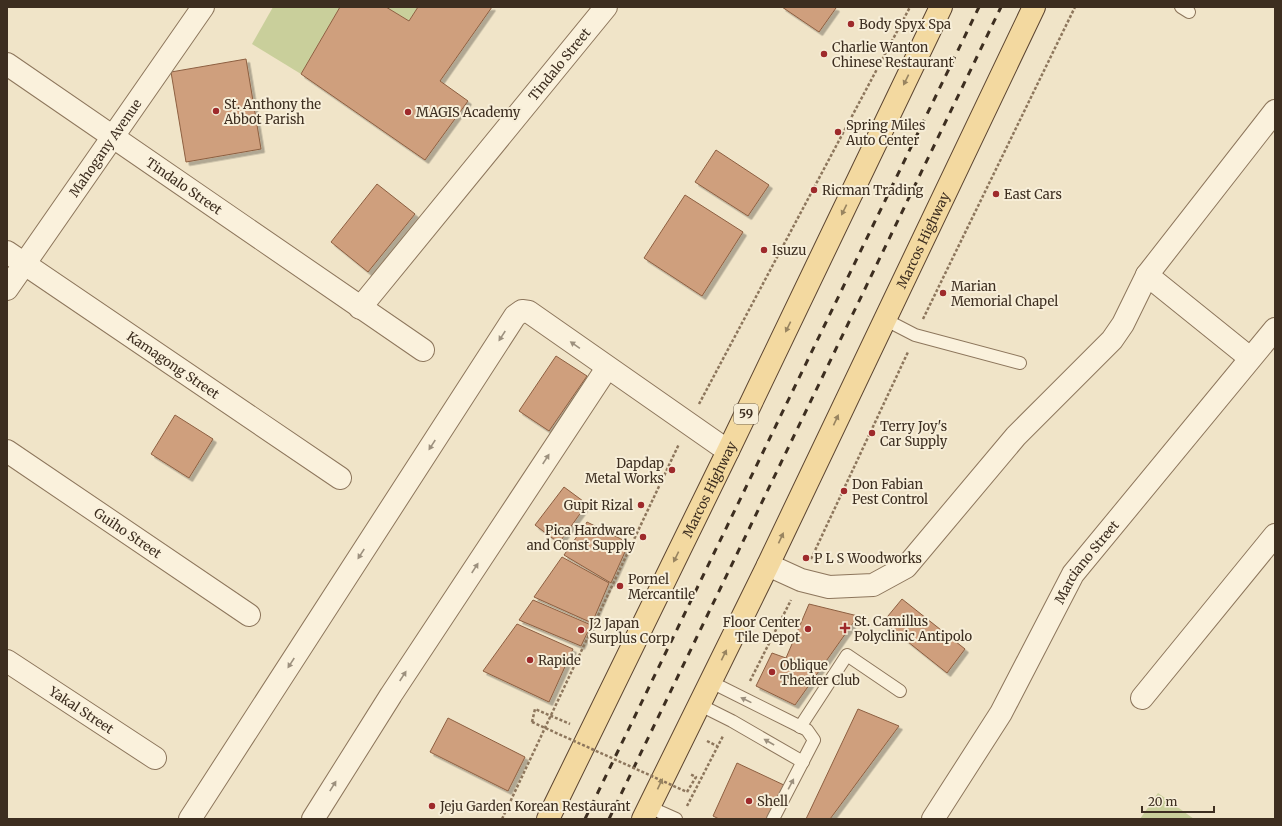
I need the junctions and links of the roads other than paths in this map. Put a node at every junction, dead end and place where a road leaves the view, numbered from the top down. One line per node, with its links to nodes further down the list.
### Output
1 (204, 7): 7 (street, Mahogany Avenue)
2 (606, 7): 11 (street, Tindalo Street)
3 (941, 7): 19 (main road, Marcos Highway / 59, one-way to 19)
4 (1034, 7): 12 (main road, Marcos Highway)
5 (7, 64): 7 (street, Tindalo Street)
6 (1275, 110): 9 (street)
7 (112, 138): 8 (street, Mahogany Avenue); 11 (street, Tindalo Street)
8 (16, 258): 10 (street, Mahogany Avenue); 20 (street, Kamagong Street)
9 (1147, 275): 15 (street); 22 (street)
10 (7, 289)
11 (360, 308): 14 (street, Tindalo Street)
12 (884, 319): 16 (lane); 22 (main road, Marcos Highway, one-way to 12)
13 (1275, 329): 15 (street, Marciano Street)
14 (423, 350)
15 (1250, 358): 38 (street, Marciano Street)
16 (1020, 363)
17 (607, 368): 19 (street); 34 (street, one-way to 34); 35 (street, one-way to 17)
18 (7, 451): 23 (street, Guiho Street)
19 (728, 451): 36 (main road, Marcos Highway / 59, one-way to 36)
20 (340, 478)
21 (1275, 535): 27 (street)
22 (768, 565): 25 (main road, Marcos Highway, one-way to 22)
23 (249, 615)
24 (7, 661): 30 (street, Yakal Street)
25 (710, 682): 28 (main road, Marcos Highway); 29 (lane, one-way to 25)
26 (900, 691): 29 (lane)
27 (1142, 698)
28 (700, 705): 31 (lane, one-way to 28); 32 (main road, Marcos Highway, one-way to 28)
29 (800, 727): 31 (lane)
30 (155, 758)
31 (803, 762): 37 (lane, one-way to 31)
32 (646, 813): 33 (lane)
33 (680, 816)
34 (190, 819)
35 (313, 819)
36 (548, 819)
37 (773, 819)
38 (933, 819)

